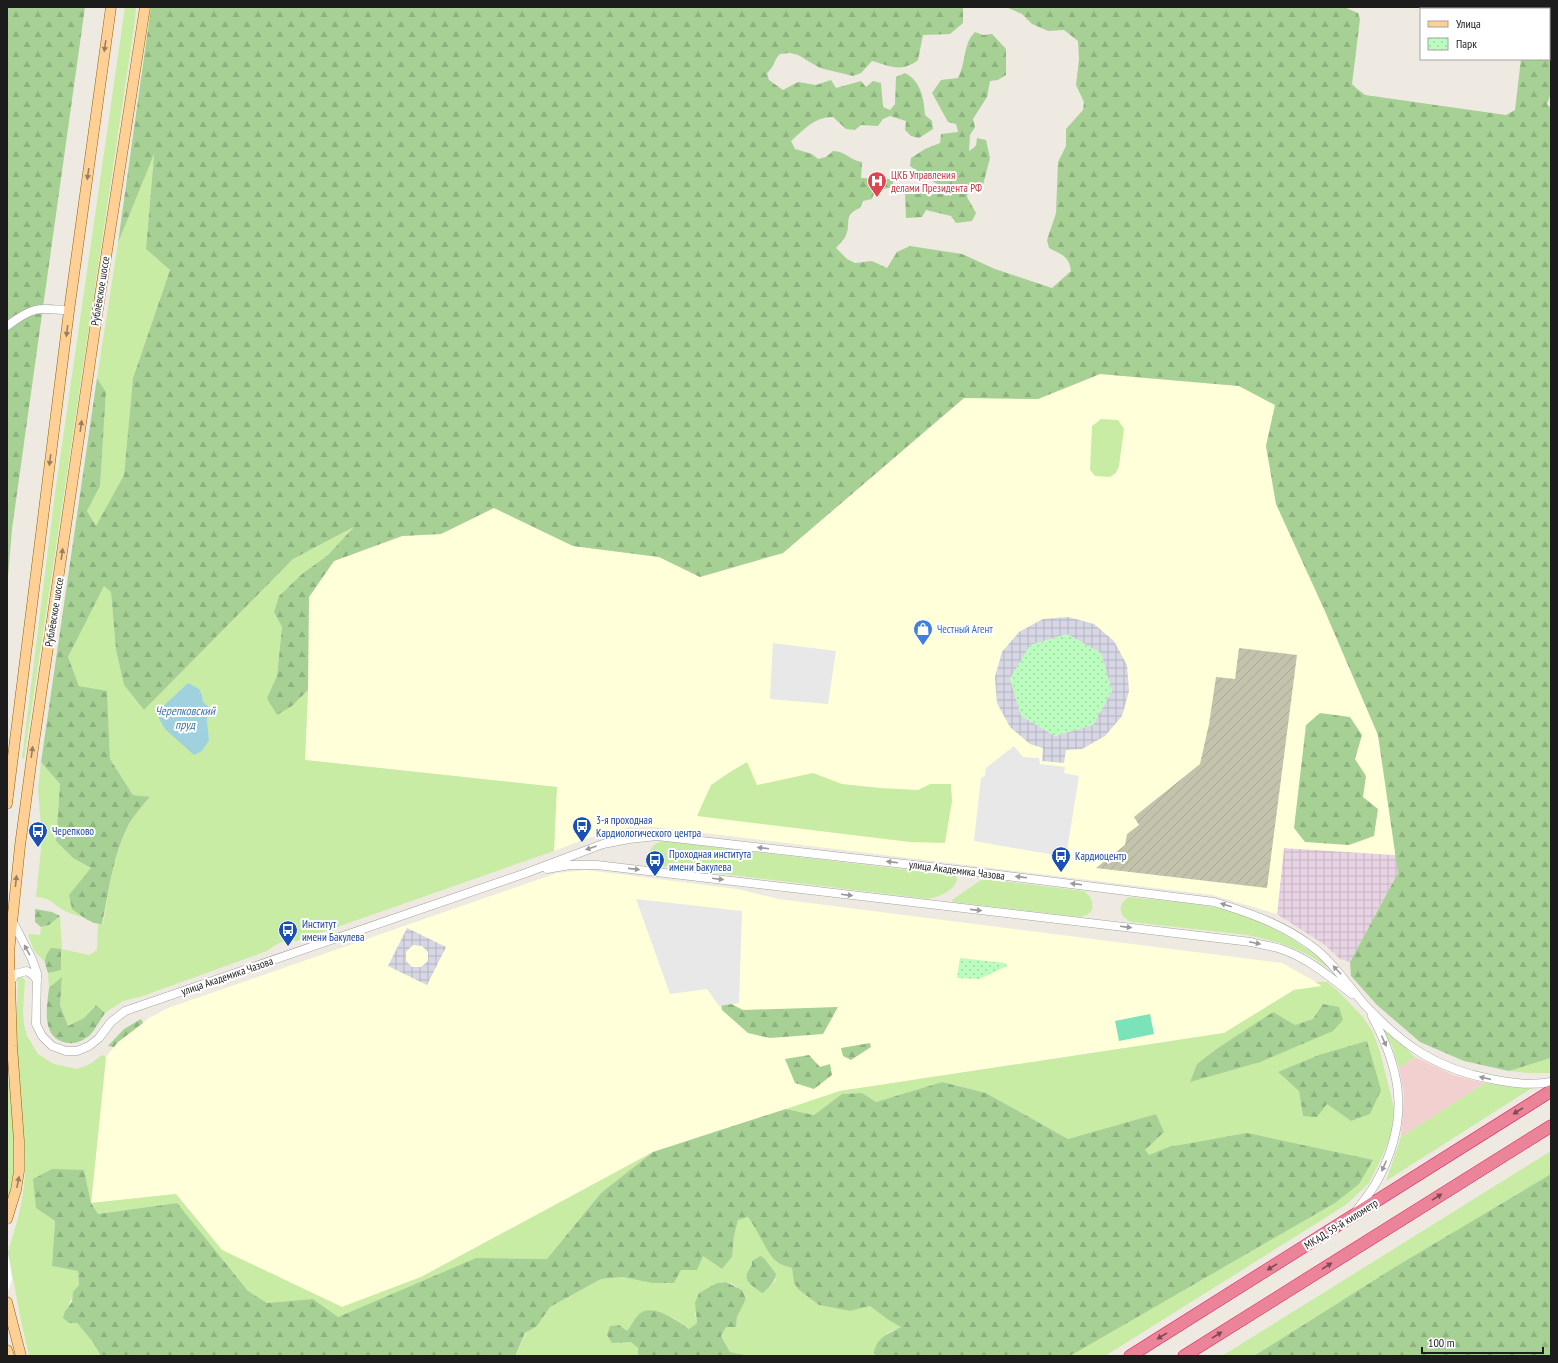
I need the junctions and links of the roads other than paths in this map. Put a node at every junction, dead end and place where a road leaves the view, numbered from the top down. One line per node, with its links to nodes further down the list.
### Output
1 (111, 7): 3 (main road, Рублёвское шоссе, one-way to 3)
2 (145, 7): 7 (main road, Рублёвское шоссе, one-way to 2)
3 (69, 311): 4 (street); 5 (main road, Рублёвское шоссе, one-way to 5)
4 (7, 326)
5 (7, 804)
6 (526, 873): 9 (street, улица Академика Чазова); 11 (street, улица Академика Чазова, one-way to 11); 11 (street, улица Академика Чазова, one-way to 6)
7 (12, 920): 8 (main road, Рублёвское шоссе); 9 (street, улица Академика Чазова, one-way to 7)
8 (8, 957): 10 (main road, Рублёвское шоссе)
9 (37, 980): 10 (street)
10 (10, 983): 16 (main road, Рублёвское шоссе, one-way to 10)
11 (1364, 1003): 12 (street, улица Академика Чазова, one-way to 11); 15 (street, улица Академика Чазова, one-way to 15)
12 (1551, 1082)
13 (1551, 1091): 15 (highway, МКАД, 59-й километр, one-way to 15)
14 (1551, 1126): 22 (highway, one-way to 14)
15 (1352, 1216): 21 (highway, МКАД, 59-й километр, one-way to 21)
16 (7, 1219)
17 (7, 1302): 20 (main road)
18 (7, 1350): 19 (main road)
19 (9, 1356)
20 (21, 1356)
21 (1130, 1356)
22 (1184, 1356)

